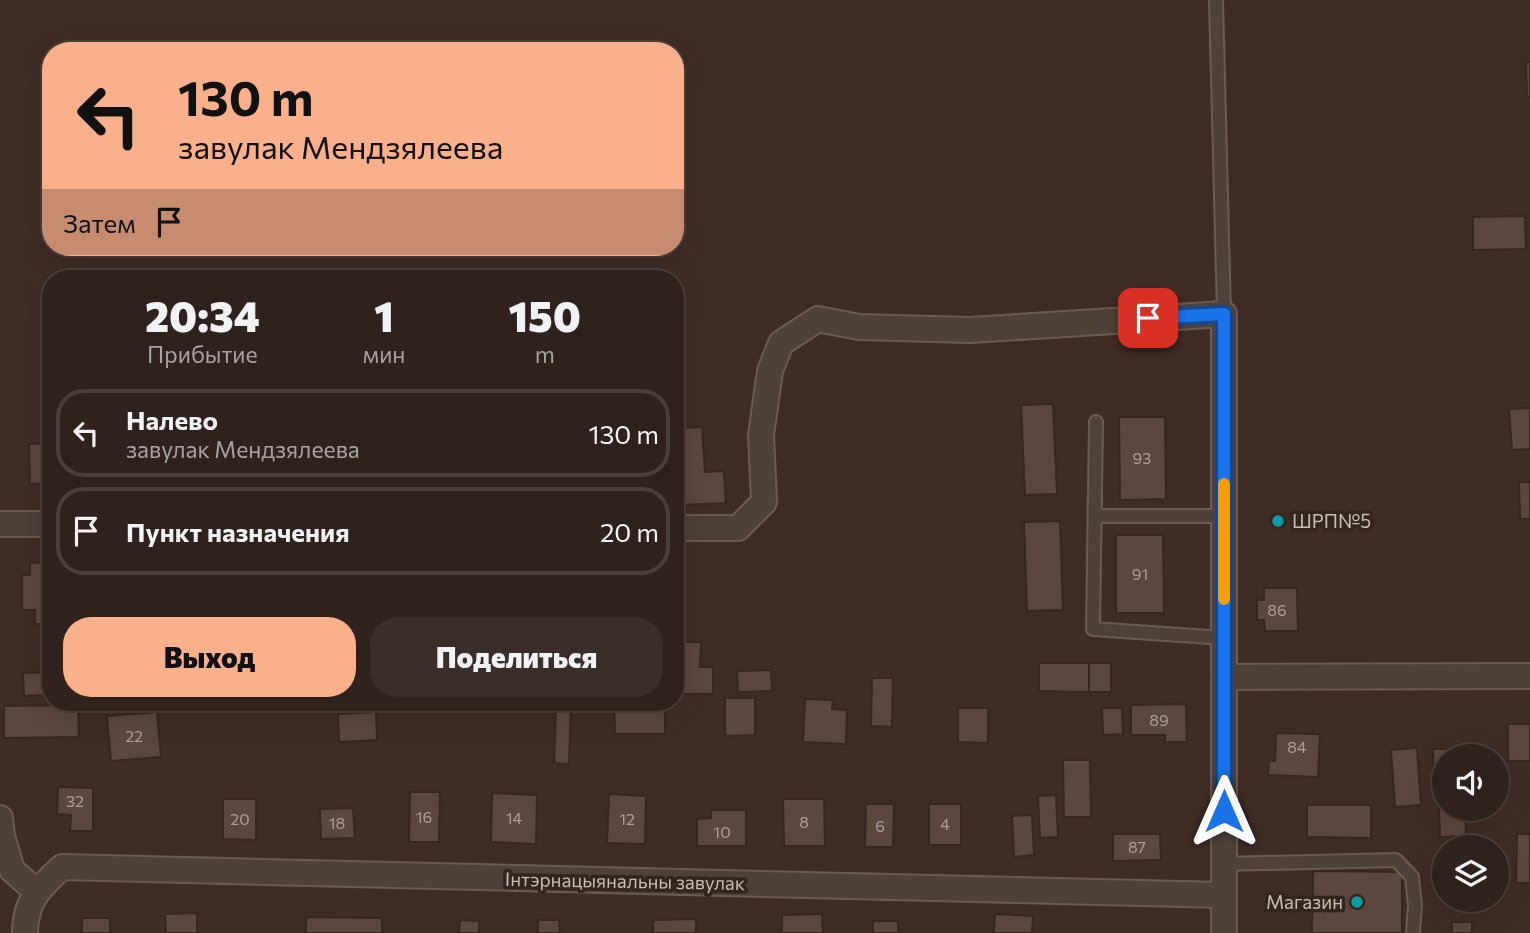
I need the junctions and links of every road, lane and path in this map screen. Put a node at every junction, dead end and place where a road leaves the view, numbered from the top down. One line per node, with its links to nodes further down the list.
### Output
1 (1216, 0): 2 (lane)
2 (1224, 314): 5 (street); 8 (street)
3 (1096, 422): 4 (lane)
4 (1095, 516): 5 (lane); 9 (lane)
5 (1224, 516): 9 (street)
6 (0, 524): 7 (street)
7 (42, 524)
8 (684, 528)
9 (1224, 638): 11 (street)
10 (1530, 676): 11 (street)
11 (1224, 677): 13 (street)
12 (0, 818): 14 (street)
13 (1223, 864): 15 (street); 18 (lane)
14 (36, 891): 15 (street, Інтэрнацыянальны завулак); 16 (street)
15 (1223, 895): 17 (street)
16 (25, 933)
17 (1224, 933)
18 (1413, 933)

